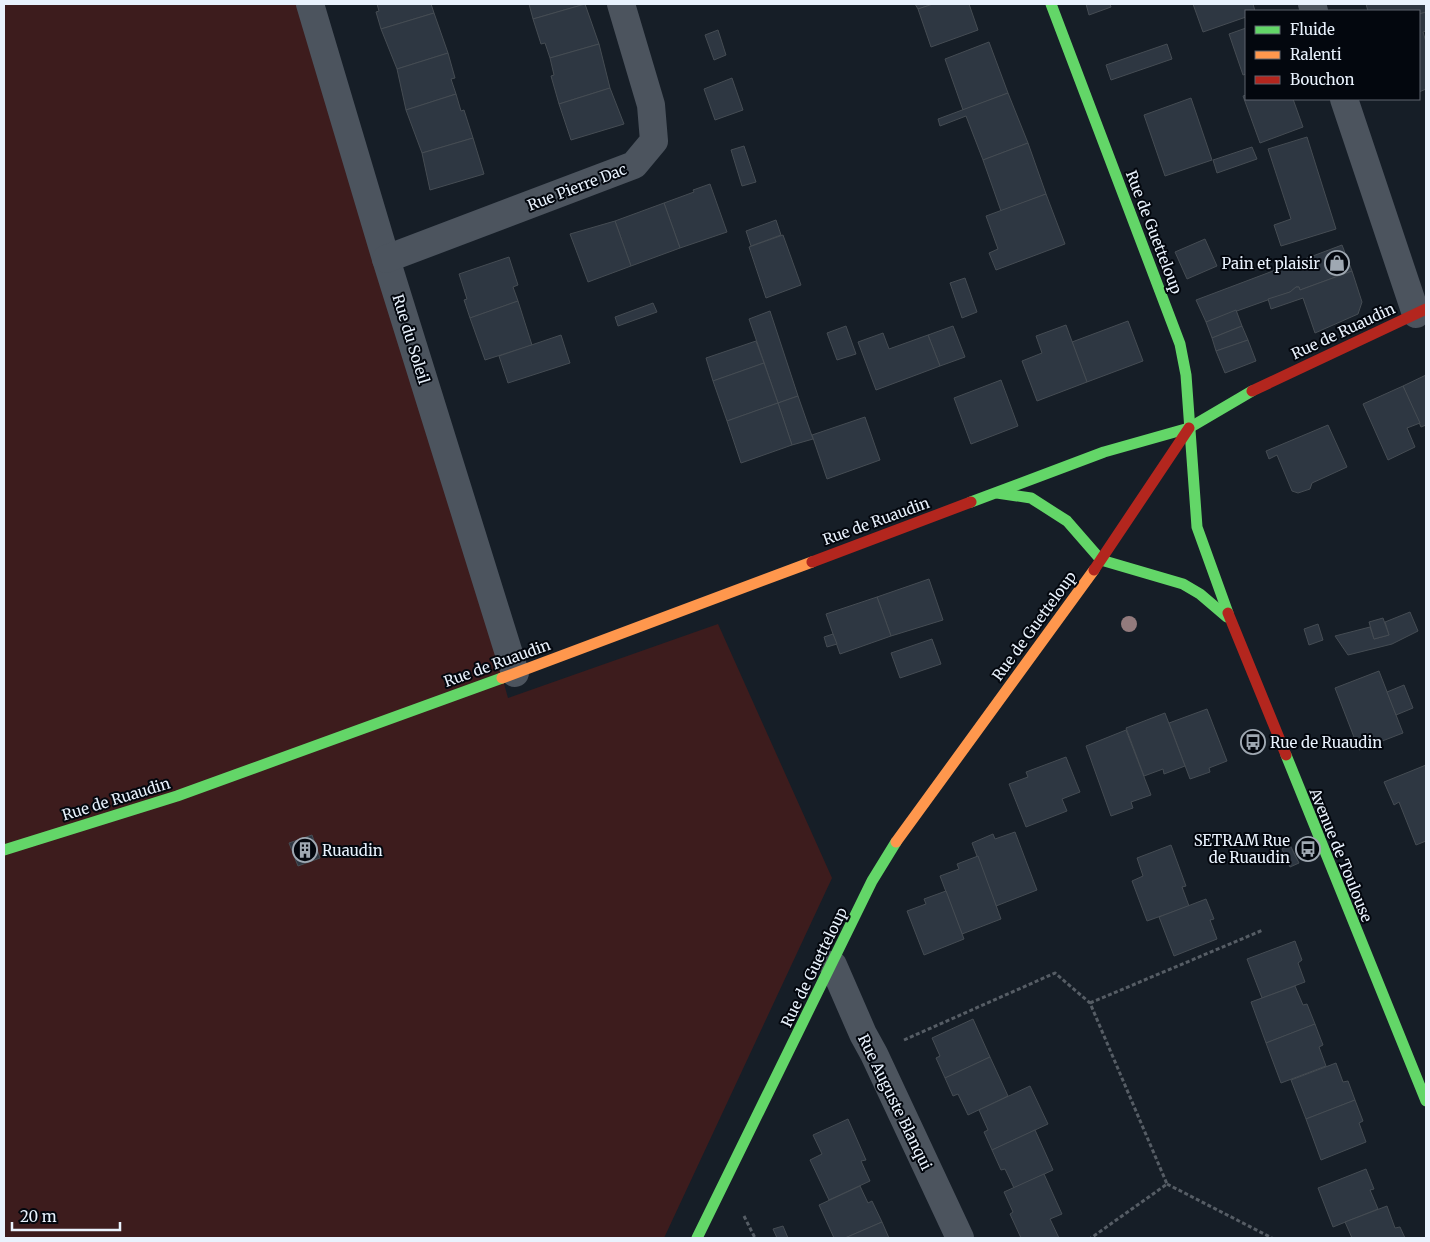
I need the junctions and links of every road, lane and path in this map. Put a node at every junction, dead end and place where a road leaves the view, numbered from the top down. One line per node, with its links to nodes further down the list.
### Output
1 (310, 4): 5 (street, Rue du Soleil)
2 (621, 4): 5 (street, Rue Pierre Dac)
3 (1052, 4): 7 (street, Rue de Guetteloup)
4 (1344, 100): 6 (street)
5 (386, 259): 11 (street, Rue du Soleil)
6 (1421, 311): 7 (street, Rue de Ruaudin)
7 (1189, 428): 8 (street, Rue de Ruaudin); 9 (street, Rue de Guetteloup); 10 (street, Avenue de Toulouse)
8 (996, 493): 9 (street, Rue de Ruaudin); 11 (street, Rue de Ruaudin)
9 (1101, 560): 10 (street, Avenue de Toulouse); 14 (street, Rue de Guetteloup)
10 (1230, 620): 17 (street, Avenue de Toulouse)
11 (515, 673): 12 (street, Rue de Ruaudin)
12 (4, 850)
13 (1264, 930): 15 (path)
14 (833, 965): 16 (street, Rue Auguste Blanqui); 19 (street, Rue de Guetteloup)
15 (1090, 1003): 16 (path); 18 (path)
16 (874, 1054): 20 (street, Rue Auguste Blanqui)
17 (1426, 1101)
18 (1167, 1184): 21 (path); 22 (path)
19 (697, 1238)
20 (960, 1238)
21 (1091, 1238)
22 (1272, 1238)

